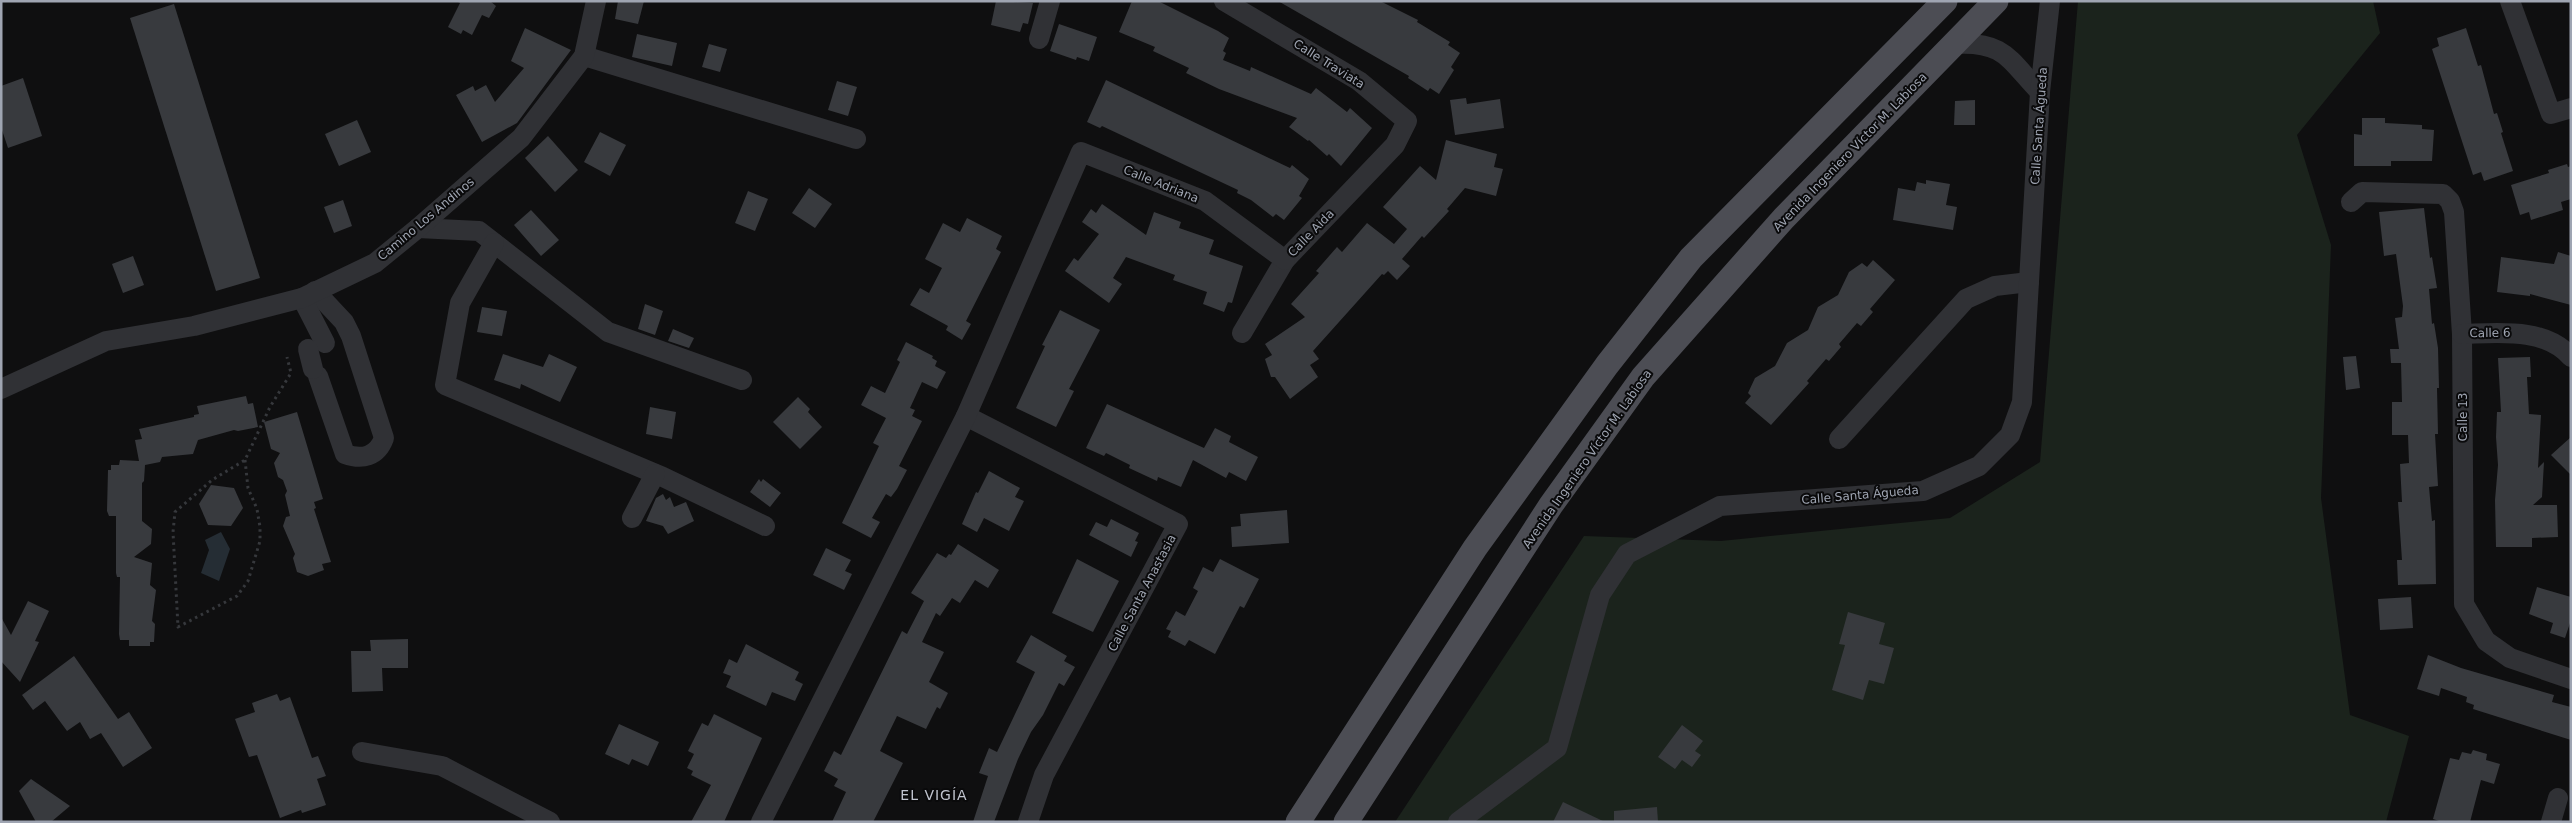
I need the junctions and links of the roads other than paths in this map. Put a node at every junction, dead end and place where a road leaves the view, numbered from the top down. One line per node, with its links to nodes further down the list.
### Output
1 (596, 1): 10 (street, Camino Los Andinos)
2 (1050, 1): 8 (street)
3 (1224, 1): 14 (street, Calle Traviata)
4 (1945, 1): 37 (main road)
5 (1996, 1): 9 (main road, Avenida Ingeniero Víctor M. Labiosa)
6 (2050, 1): 11 (street, Calle Santa Águeda)
7 (2510, 1): 12 (street)
8 (1039, 39)
9 (1955, 44): 11 (street); 38 (main road, Avenida Ingeniero Víctor M. Labiosa)
10 (584, 56): 13 (street); 16 (street, Camino Los Andinos)
11 (2040, 92): 19 (street, Calle Santa Águeda)
12 (2571, 108)
13 (856, 139)
14 (1395, 145): 18 (street, Calle Aida)
15 (2351, 202): 22 (street, Calle 13)
16 (418, 228): 17 (street); 20 (street, Camino Los Andinos)
17 (494, 243): 24 (street); 28 (street)
18 (1285, 260): 21 (street, Calle Aida); 26 (street, Calle Adriana)
19 (2029, 282): 27 (street); 39 (street, Calle Santa Águeda)
20 (309, 294): 20 (street); 25 (street, Camino Los Andinos)
21 (1242, 333)
22 (2462, 334): 23 (street, Calle 6); 31 (street, Calle 13)
23 (2571, 357)
24 (742, 380)
25 (1, 389)
26 (966, 416): 35 (street); 36 (street, Calle Santa Anastasia)
27 (1839, 439)
28 (655, 474): 29 (street); 30 (street)
29 (632, 518)
30 (765, 526)
31 (2571, 679)
32 (362, 752): 34 (street)
33 (2558, 798): 40 (street)
34 (550, 822)
35 (761, 822)
36 (1028, 822)
37 (1298, 822)
38 (1346, 822)
39 (1458, 822)
40 (2551, 822)

